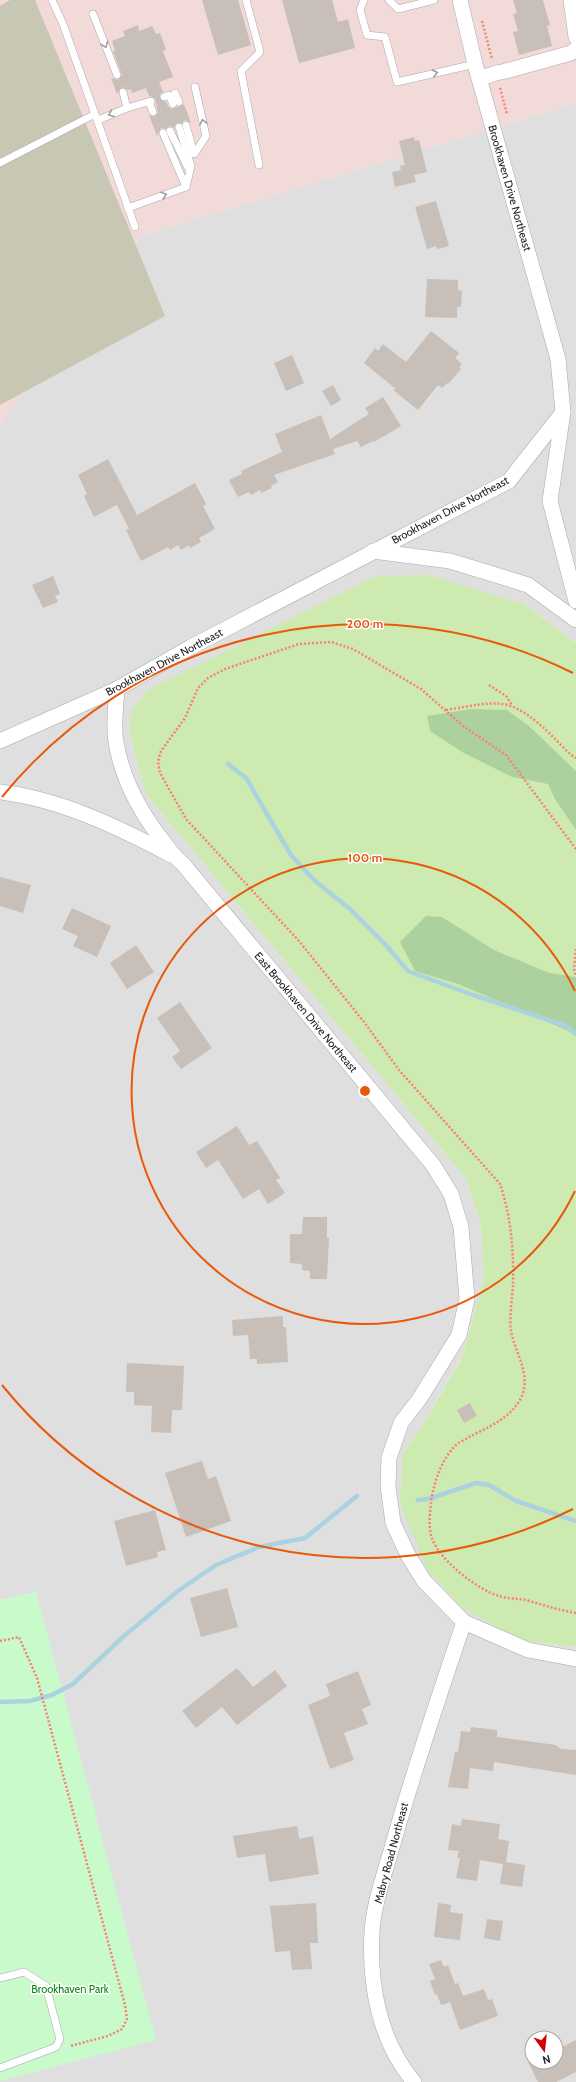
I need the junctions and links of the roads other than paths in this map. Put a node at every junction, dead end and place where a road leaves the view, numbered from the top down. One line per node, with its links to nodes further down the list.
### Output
1 (52, 0): 20 (lane)
2 (246, 0): 23 (lane)
3 (364, 0): 11 (lane, one-way to 11)
4 (389, 0): 5 (lane)
5 (434, 0)
6 (460, 0): 11 (street, Brookhaven Drive Northeast)
7 (571, 0): 9 (street)
8 (93, 14): 12 (lane, one-way to 12)
9 (576, 37)
10 (576, 49): 13 (street)
11 (475, 64): 13 (street, Brookhaven Drive Northeast)
12 (117, 75)
13 (479, 79): 28 (street, Brookhaven Drive Northeast)
14 (195, 87): 21 (lane, one-way to 14)
15 (123, 92): 18 (lane)
16 (175, 93): 17 (lane)
17 (164, 97)
18 (127, 108): 19 (lane); 20 (lane, one-way to 20)
19 (153, 112)
20 (96, 117): 22 (lane); 26 (lane)
21 (194, 153): 24 (lane); 24 (lane)
22 (0, 163)
23 (259, 165)
24 (190, 169): 25 (lane); 25 (lane)
25 (186, 187): 26 (lane, one-way to 25)
26 (128, 208): 27 (lane)
27 (135, 227)
28 (563, 412): 29 (street, Brookhaven Drive Northeast); 30 (street)
29 (373, 551): 31 (street); 32 (street, Brookhaven Drive Northeast)
30 (576, 601)
31 (576, 620)
32 (117, 689): 33 (street, Brookhaven Drive Northeast); 35 (street, East Brookhaven Drive Northeast)
33 (0, 741)
34 (0, 792): 35 (street, East Brookhaven Drive Northeast)
35 (175, 857): 36 (street, East Brookhaven Drive Northeast)
36 (464, 1622): 37 (street, East Brookhaven Drive Northeast); 40 (street, Mabry Road Northeast)
37 (576, 1659)
38 (0, 1978): 39 (lane)
39 (0, 2068)
40 (414, 2082)

